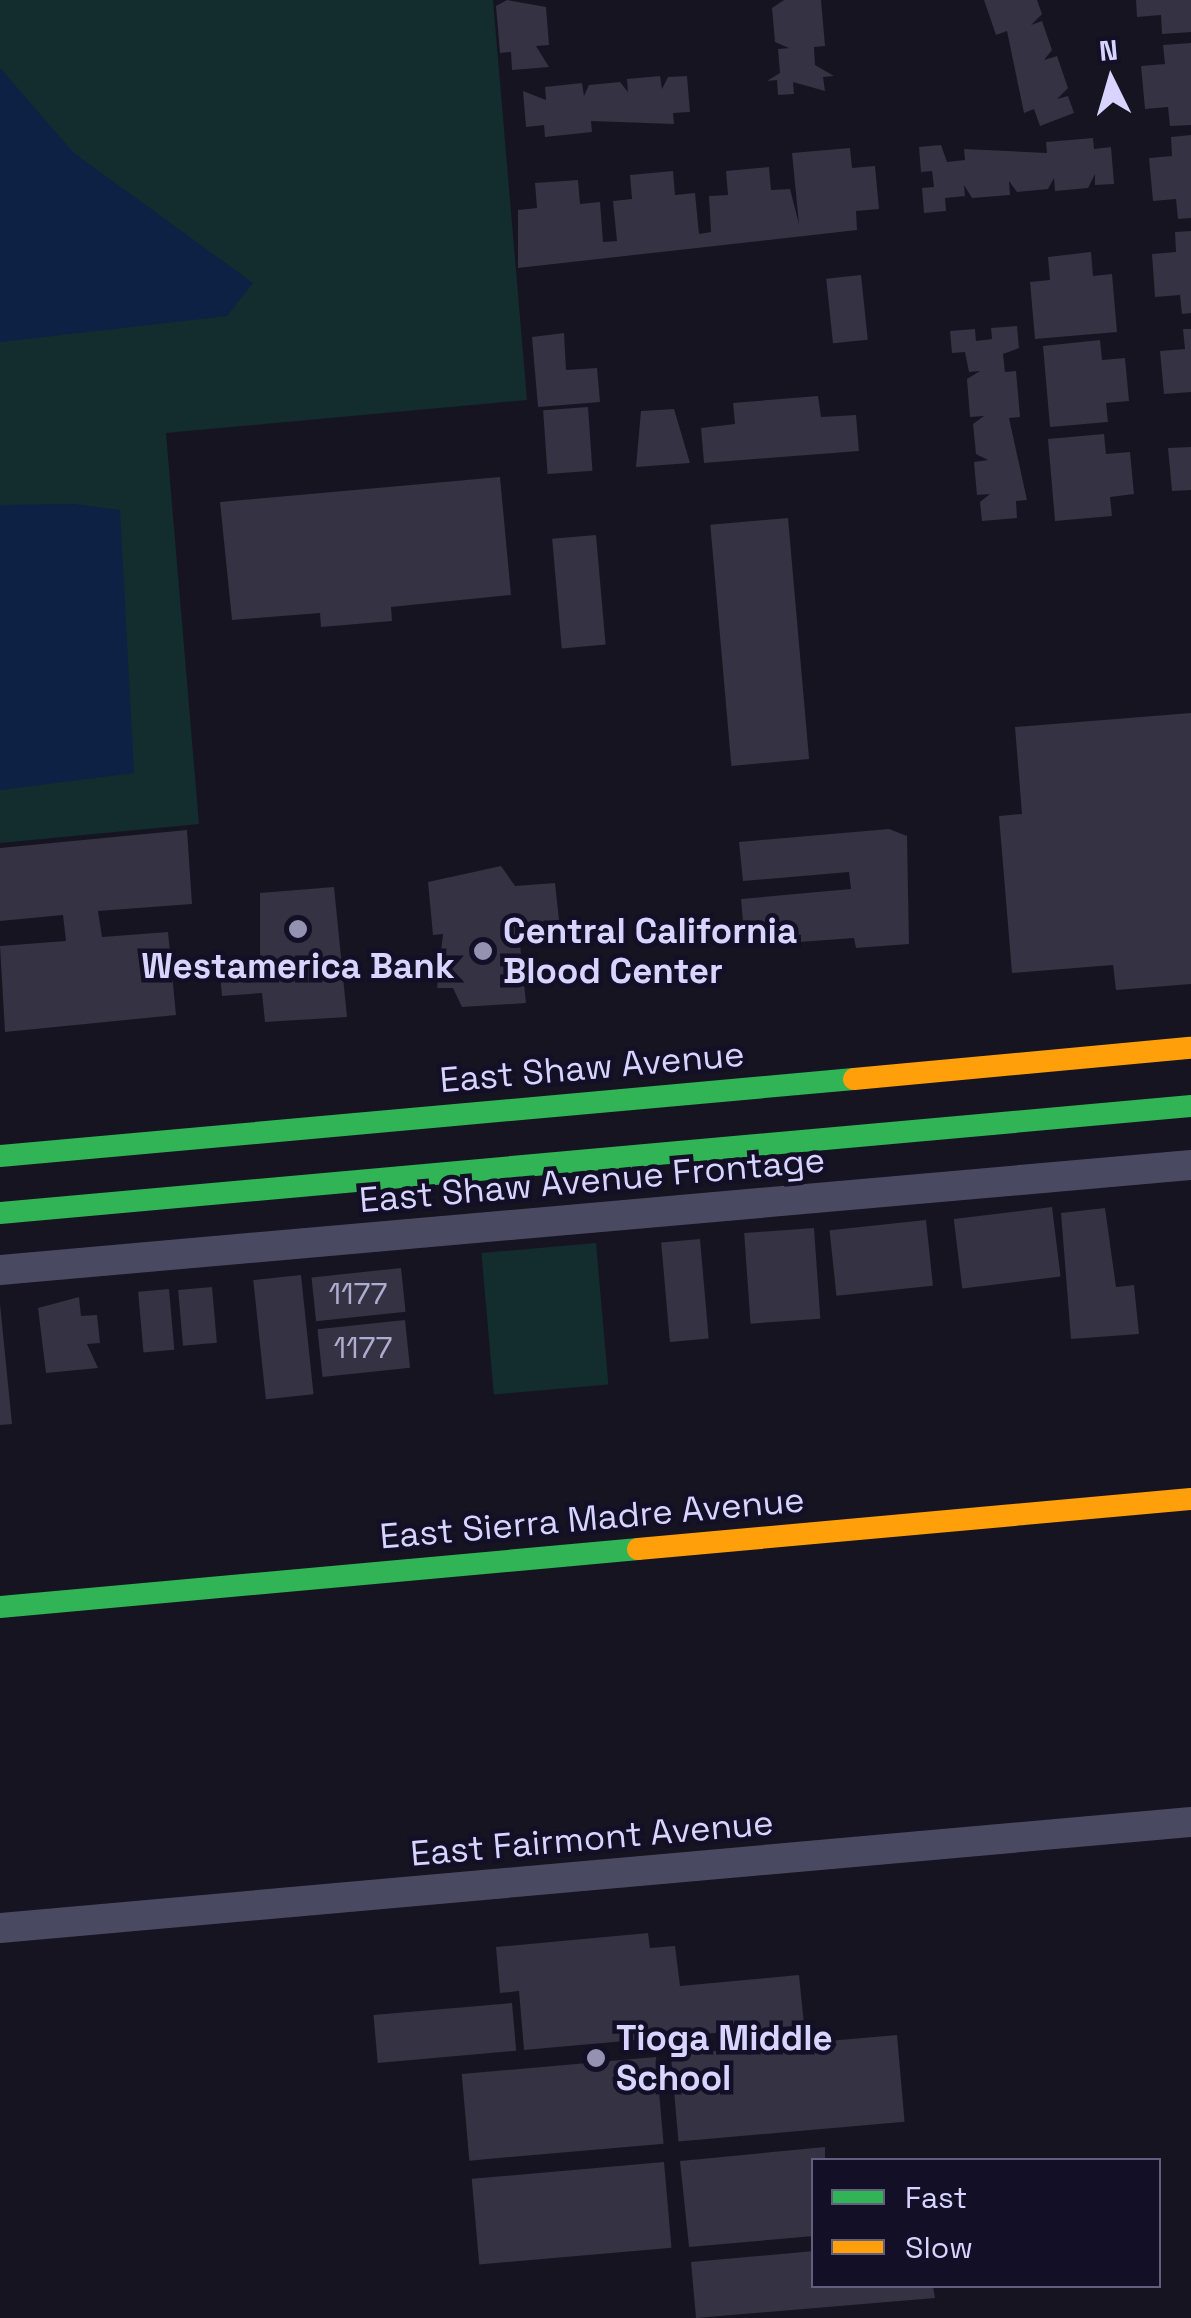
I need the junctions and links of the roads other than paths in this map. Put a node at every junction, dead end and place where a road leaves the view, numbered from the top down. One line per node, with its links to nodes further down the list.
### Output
1 (1191, 1048): 2 (main road, East Shaw Avenue)
2 (720, 1091): 4 (main road, East Shaw Avenue); 8 (main road)
3 (1191, 1106): 8 (main road)
4 (411, 1119): 5 (main road); 6 (main road, East Shaw Avenue)
5 (382, 1148)
6 (0, 1156)
7 (1191, 1165): 12 (street, East Shaw Avenue Frontage)
8 (417, 1174): 11 (main road)
9 (77, 1178): 10 (main road)
10 (0, 1194)
11 (0, 1212)
12 (0, 1270)
13 (1191, 1499): 14 (main road, East Sierra Madre Avenue)
14 (0, 1607)
15 (1191, 1822): 16 (street, East Fairmont Avenue)
16 (0, 1928)

